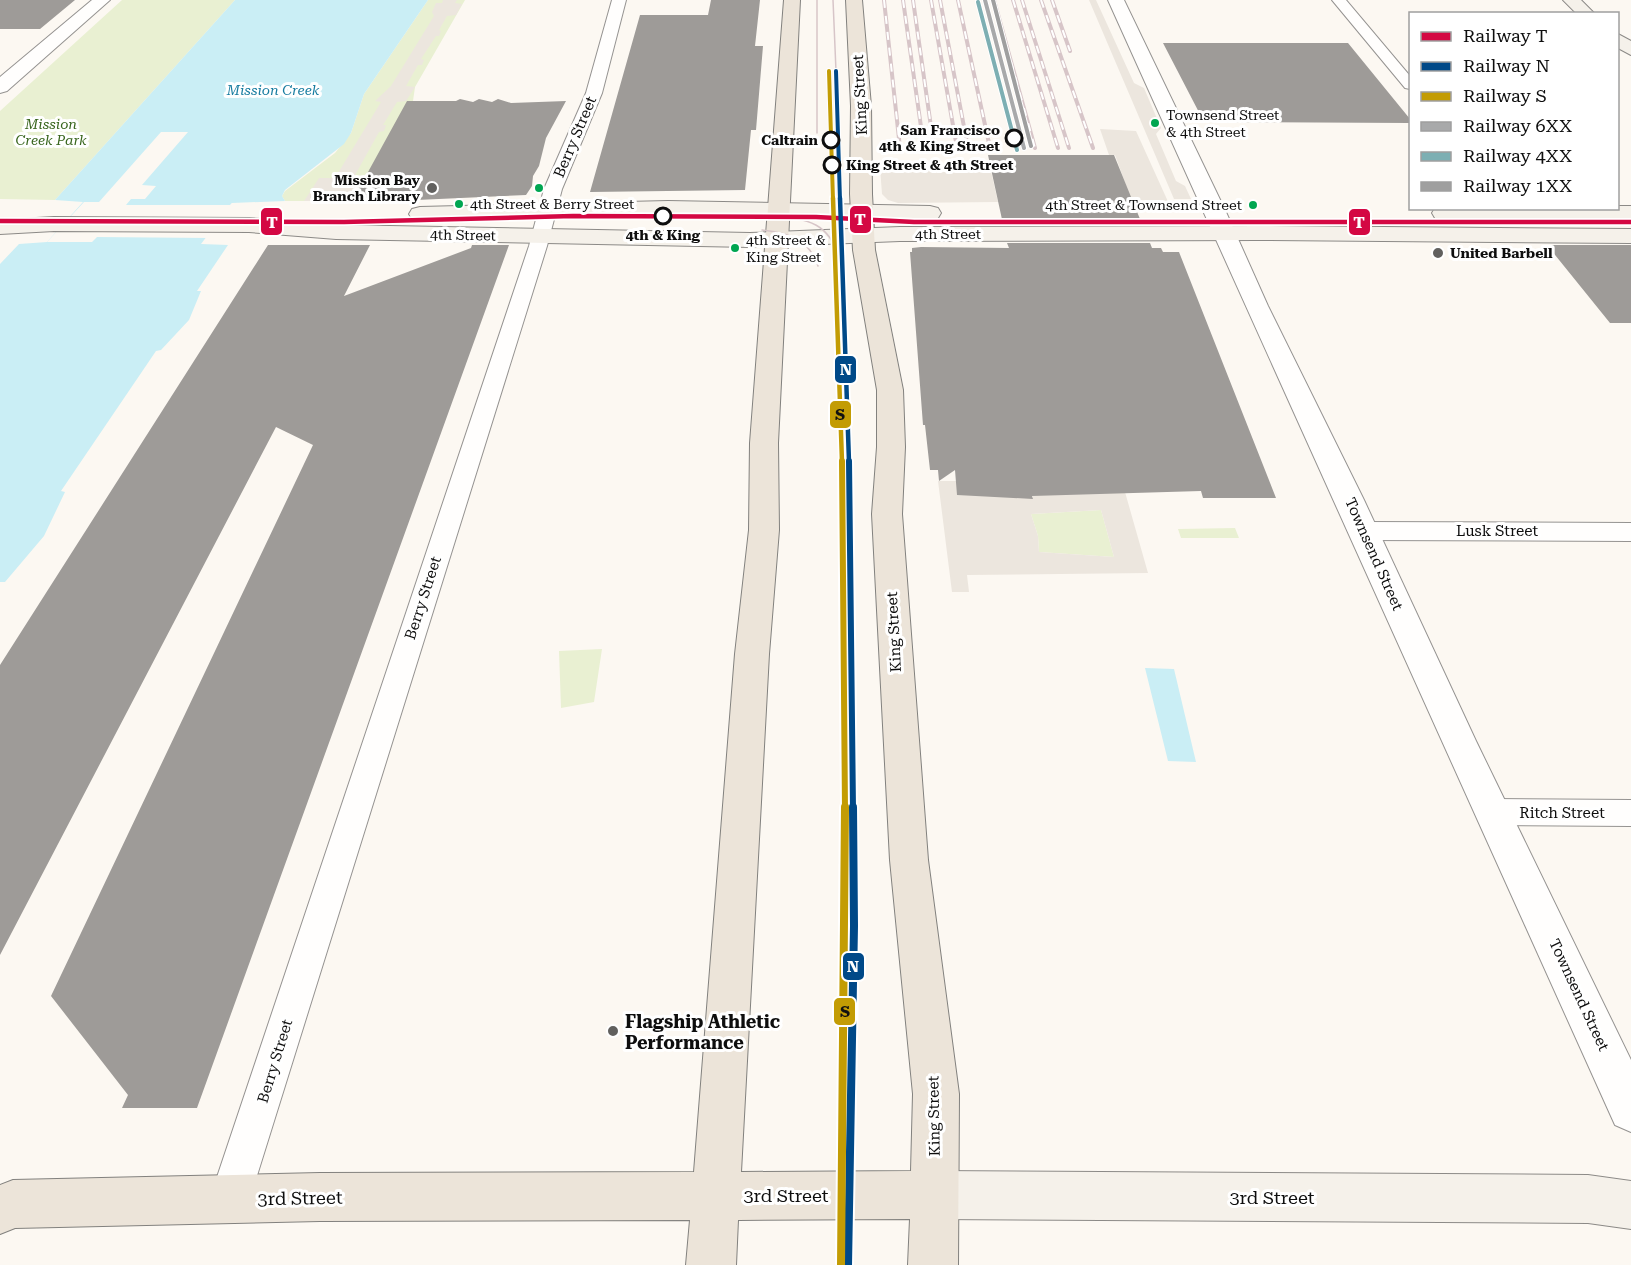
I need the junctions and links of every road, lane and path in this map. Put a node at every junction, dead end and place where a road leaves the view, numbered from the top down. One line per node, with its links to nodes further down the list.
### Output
1 (102, 0): 12 (street)
2 (619, 0): 21 (street, Berry Street)
3 (792, 0): 23 (main road)
4 (854, 0): 24 (main road, King Street)
5 (1116, 0): 14 (street, Townsend Street)
6 (1339, 0): 11 (street)
7 (1571, 0): 8 (main road)
8 (1585, 12)
9 (1619, 41): 10 (main road)
10 (1631, 50)
11 (1409, 85)
12 (0, 87)
13 (1515, 211): 18 (main road); 19 (main road)
14 (1215, 212): 15 (main road); 17 (main road); 26 (street, Townsend Street)
15 (1285, 212)
16 (946, 213): 24 (main road, 4th Street)
17 (1052, 213)
18 (1418, 213)
19 (1631, 213)
20 (0, 214): 22 (main road, 4th Street)
21 (544, 223): 22 (main road, 4th Street); 23 (main road, 4th Street); 23 (main road, 4th Street); 35 (street, Berry Street)
22 (59, 224): 25 (main road, 4th Street)
23 (776, 224): 24 (main road, 4th Street); 24 (main road, 4th Street); 33 (main road)
24 (863, 224): 26 (main road, 4th Street); 34 (main road, King Street)
25 (0, 227)
26 (1224, 234): 27 (main road, 4th Street); 28 (street, Townsend Street)
27 (1631, 236)
28 (1364, 531): 29 (street, Lusk Street); 30 (street, Townsend Street)
29 (1631, 532)
30 (1493, 812): 31 (street, Ritch Street); 32 (street, Townsend Street)
31 (1631, 813)
32 (1631, 1109)
33 (714, 1195): 34 (main road, 3rd Street); 35 (main road, 3rd Street); 38 (main road)
34 (934, 1195): 37 (main road, 3rd Street); 39 (main road, King Street)
35 (230, 1198): 36 (main road, 3rd Street)
36 (4, 1204)
37 (1631, 1205)
38 (711, 1265)
39 (933, 1265)

